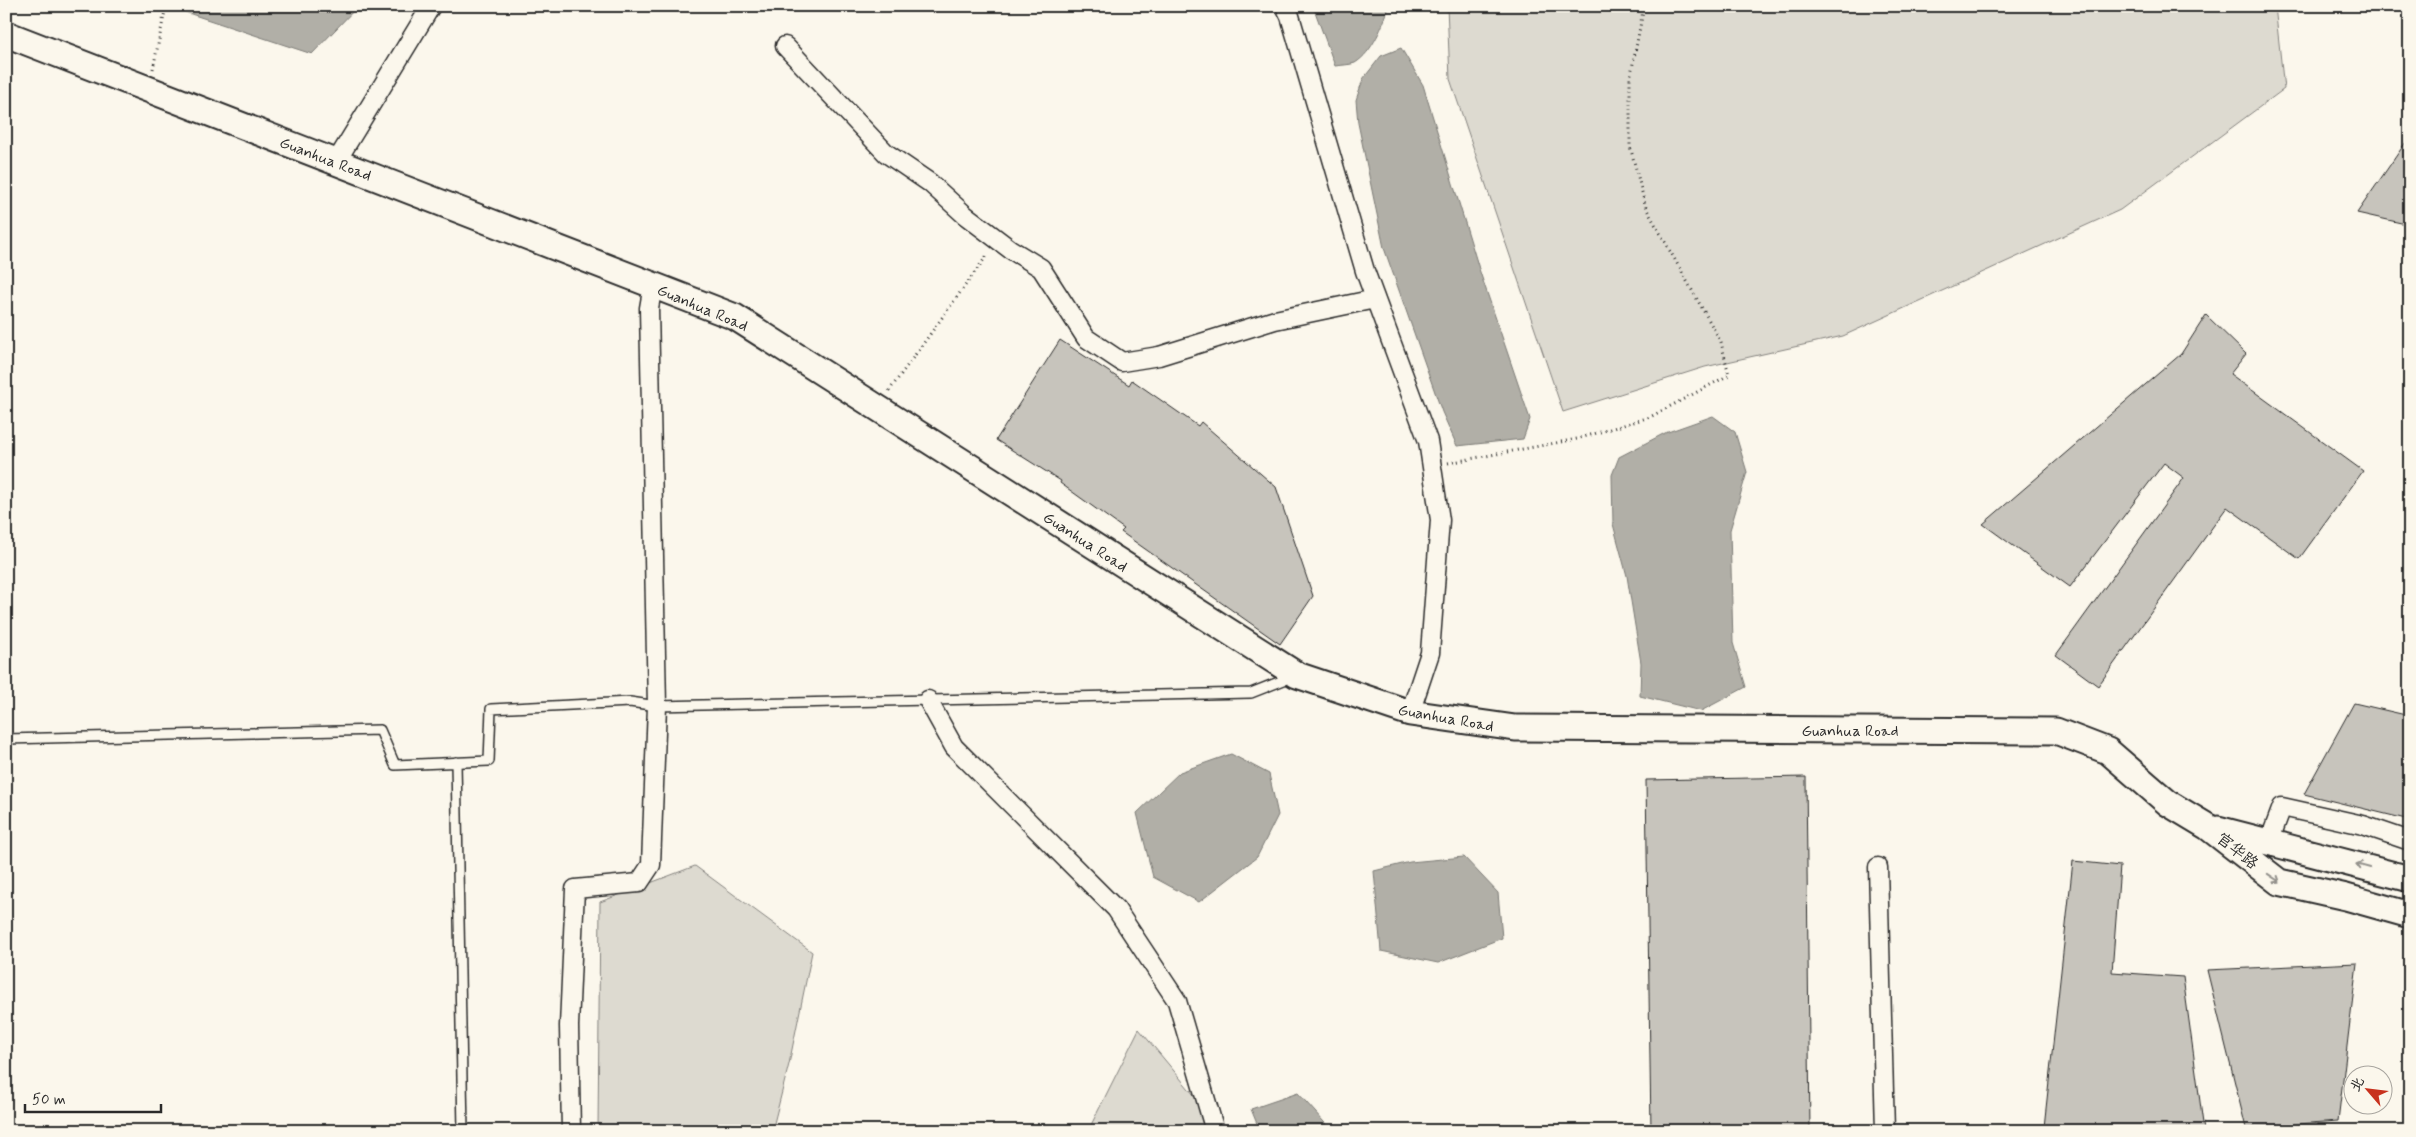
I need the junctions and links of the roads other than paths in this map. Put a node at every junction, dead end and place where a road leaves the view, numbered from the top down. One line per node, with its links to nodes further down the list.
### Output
1 (431, 6): 5 (street)
2 (1285, 6): 7 (street)
3 (6, 34): 5 (main road, Guanhua Road)
4 (784, 46): 7 (street)
5 (336, 162): 6 (main road, Guanhua Road)
6 (654, 285): 8 (main road, Guanhua Road); 10 (street)
7 (1375, 299): 11 (street)
8 (1297, 675): 9 (lane); 11 (main road, Guanhua Road)
9 (928, 700): 10 (lane); 24 (street)
10 (657, 706): 13 (lane); 23 (street)
11 (1410, 713): 14 (main road, Guanhua Road)
12 (6, 739): 13 (lane)
13 (456, 762): 22 (lane)
14 (2208, 827): 16 (main road, 官华路); 19 (main road, 官华路, one-way to 19)
15 (2410, 841): 16 (street)
16 (2269, 842): 18 (main road, 官华路, one-way to 16)
17 (1878, 867): 25 (street)
18 (2410, 879)
19 (2380, 907): 20 (main road, 官华路); 21 (main road)
20 (2410, 915)
21 (2410, 924)
22 (463, 1131)
23 (571, 1131)
24 (1216, 1131)
25 (1885, 1131)

